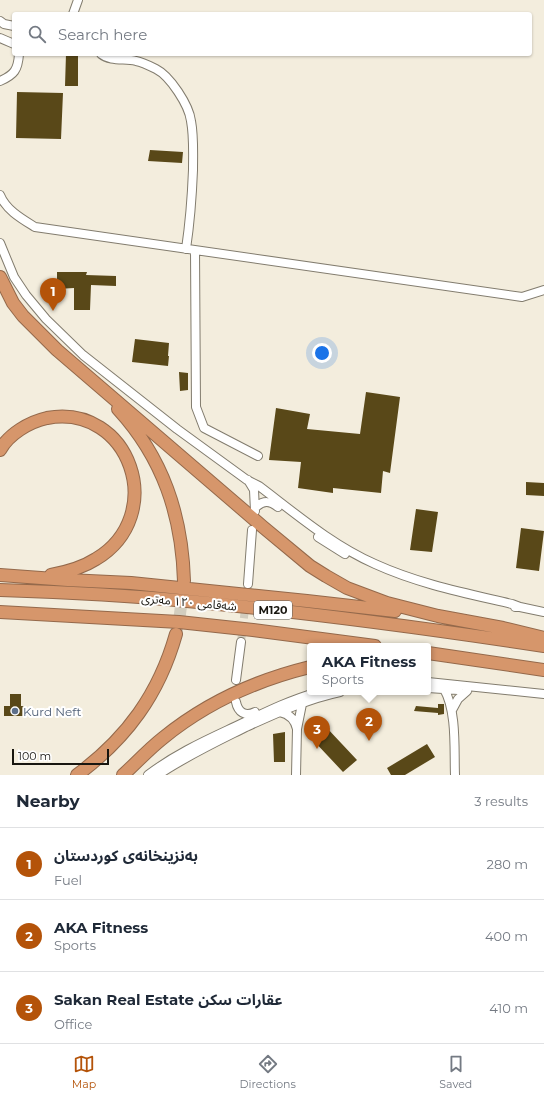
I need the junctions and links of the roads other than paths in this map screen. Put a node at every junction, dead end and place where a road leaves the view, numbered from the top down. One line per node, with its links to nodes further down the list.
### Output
1 (78, 0): 2 (street)
2 (74, 12)
3 (0, 21): 4 (street)
4 (12, 26)
5 (0, 38): 6 (street)
6 (12, 43)
7 (19, 56): 9 (street)
8 (104, 56): 12 (street)
9 (0, 81)
10 (0, 195): 12 (street)
11 (0, 243): 19 (street)
12 (186, 249): 13 (street)
13 (196, 250): 15 (street); 18 (street)
14 (0, 277): 16 (highway)
15 (544, 290)
16 (73, 364): 23 (highway); 29 (highway)
17 (0, 450): 22 (highway)
18 (258, 456)
19 (247, 480): 26 (street); 26 (street)
20 (252, 530): 24 (street)
21 (0, 575): 22 (highway)
22 (15, 576): 29 (highway)
23 (184, 581)
24 (248, 584)
25 (0, 590): 34 (highway, شەقامی ١٢٠ مەتری / M120)
26 (520, 607): 28 (street)
27 (0, 612): 33 (highway, شەقامی ١٢٠ مەتری / M120)
28 (544, 612)
29 (438, 616): 31 (highway)
30 (176, 634): 55 (highway)
31 (544, 638)
32 (241, 642): 40 (street)
33 (352, 643)
34 (544, 646)
35 (431, 653): 37 (highway)
36 (431, 660): 37 (highway)
37 (481, 660): 39 (highway)
38 (307, 667): 56 (highway)
39 (544, 670)
40 (236, 680)
41 (431, 682): 45 (street)
42 (431, 688): 43 (street)
43 (444, 689): 44 (street); 51 (street)
44 (467, 691): 48 (street); 51 (street)
45 (544, 694)
46 (310, 695): 52 (street)
47 (330, 695): 50 (street)
48 (544, 699)
49 (236, 702): 52 (street)
50 (302, 704): 53 (street); 54 (street)
51 (452, 710): 60 (street)
52 (264, 712): 57 (street)
53 (280, 712): 54 (street); 58 (street)
54 (297, 729): 59 (street)
55 (77, 775)
56 (123, 775)
57 (148, 775)
58 (158, 775)
59 (296, 775)
60 (455, 775)

